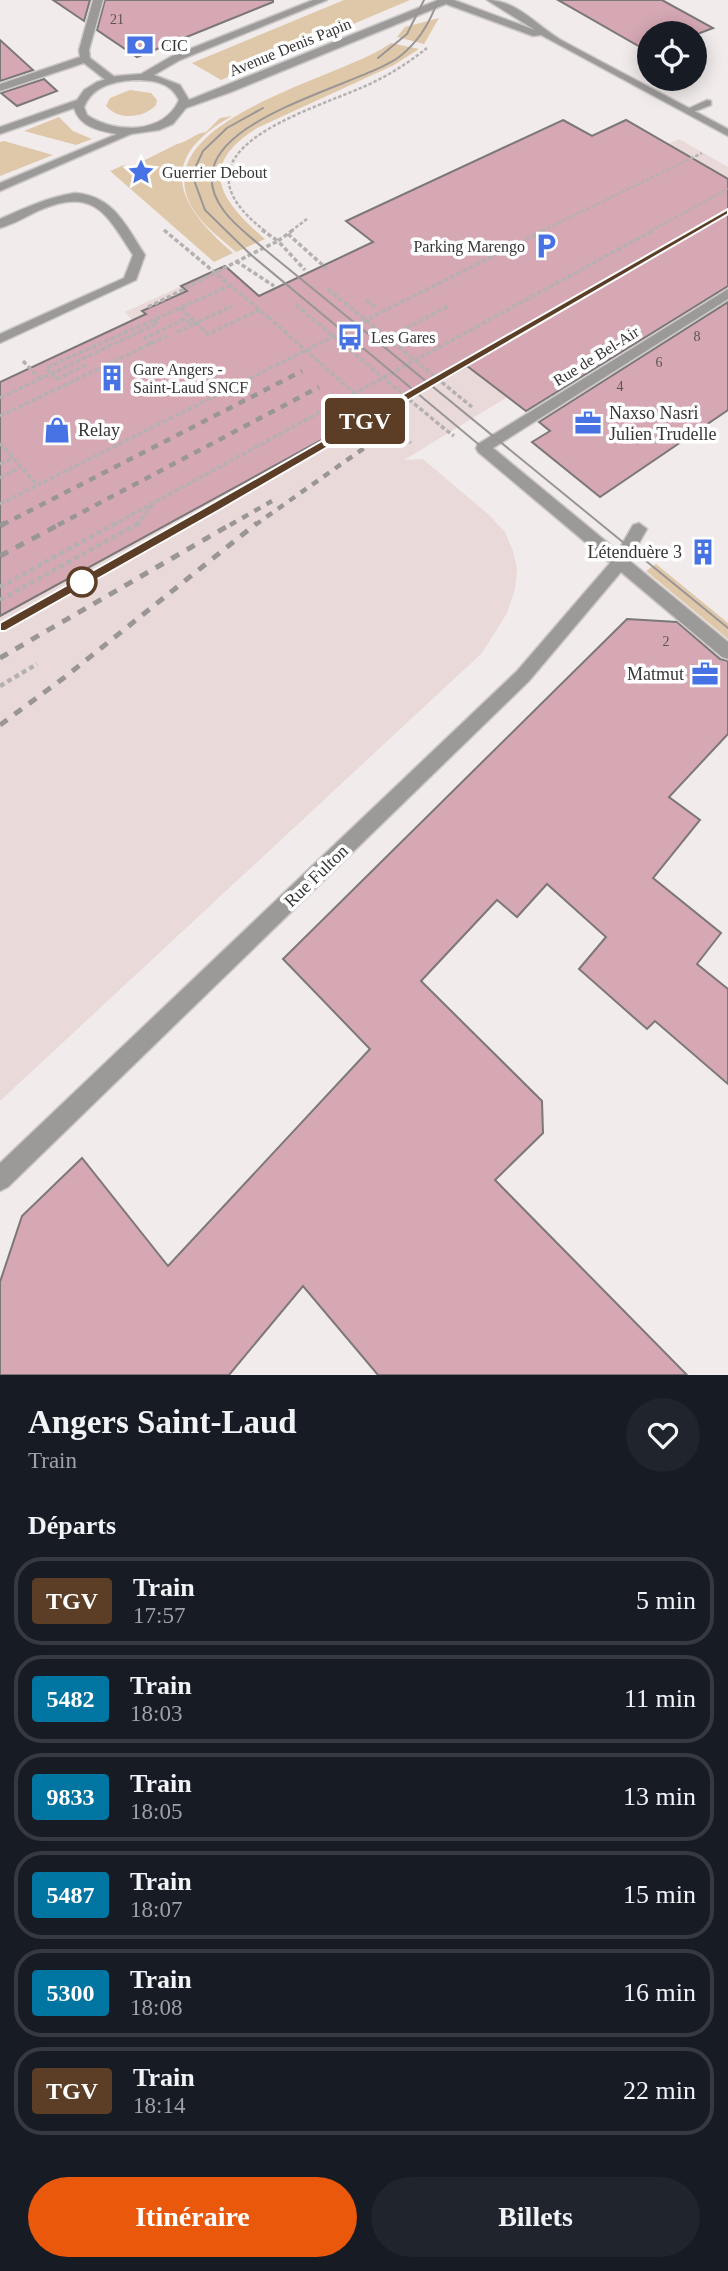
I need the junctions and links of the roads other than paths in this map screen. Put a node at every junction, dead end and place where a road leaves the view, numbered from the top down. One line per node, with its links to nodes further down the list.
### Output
1 (98, 0): 6 (street)
2 (322, 0): 7 (street, Avenue Denis Papin)
3 (446, 0): 5 (street); 12 (street, Avenue Denis Papin)
4 (492, 0): 5 (street)
5 (554, 40): 13 (street)
6 (85, 59): 8 (street); 9 (street)
7 (143, 77): 8 (street); 12 (street)
8 (112, 80): 10 (street)
9 (0, 88)
10 (80, 102): 14 (street); 15 (street)
11 (707, 103): 13 (street)
12 (184, 105): 15 (street, Avenue Denis Papin)
13 (688, 111): 16 (street)
14 (0, 131)
15 (131, 132): 17 (street)
16 (728, 133)
17 (0, 187)
18 (0, 224): 20 (street)
19 (728, 293): 22 (street, Rue de Bel-Air)
20 (0, 339)
21 (639, 529): 22 (street, Rue Fulton)
22 (620, 562): 23 (street); 24 (street, Rue Fulton)
23 (728, 652)
24 (0, 1179)

